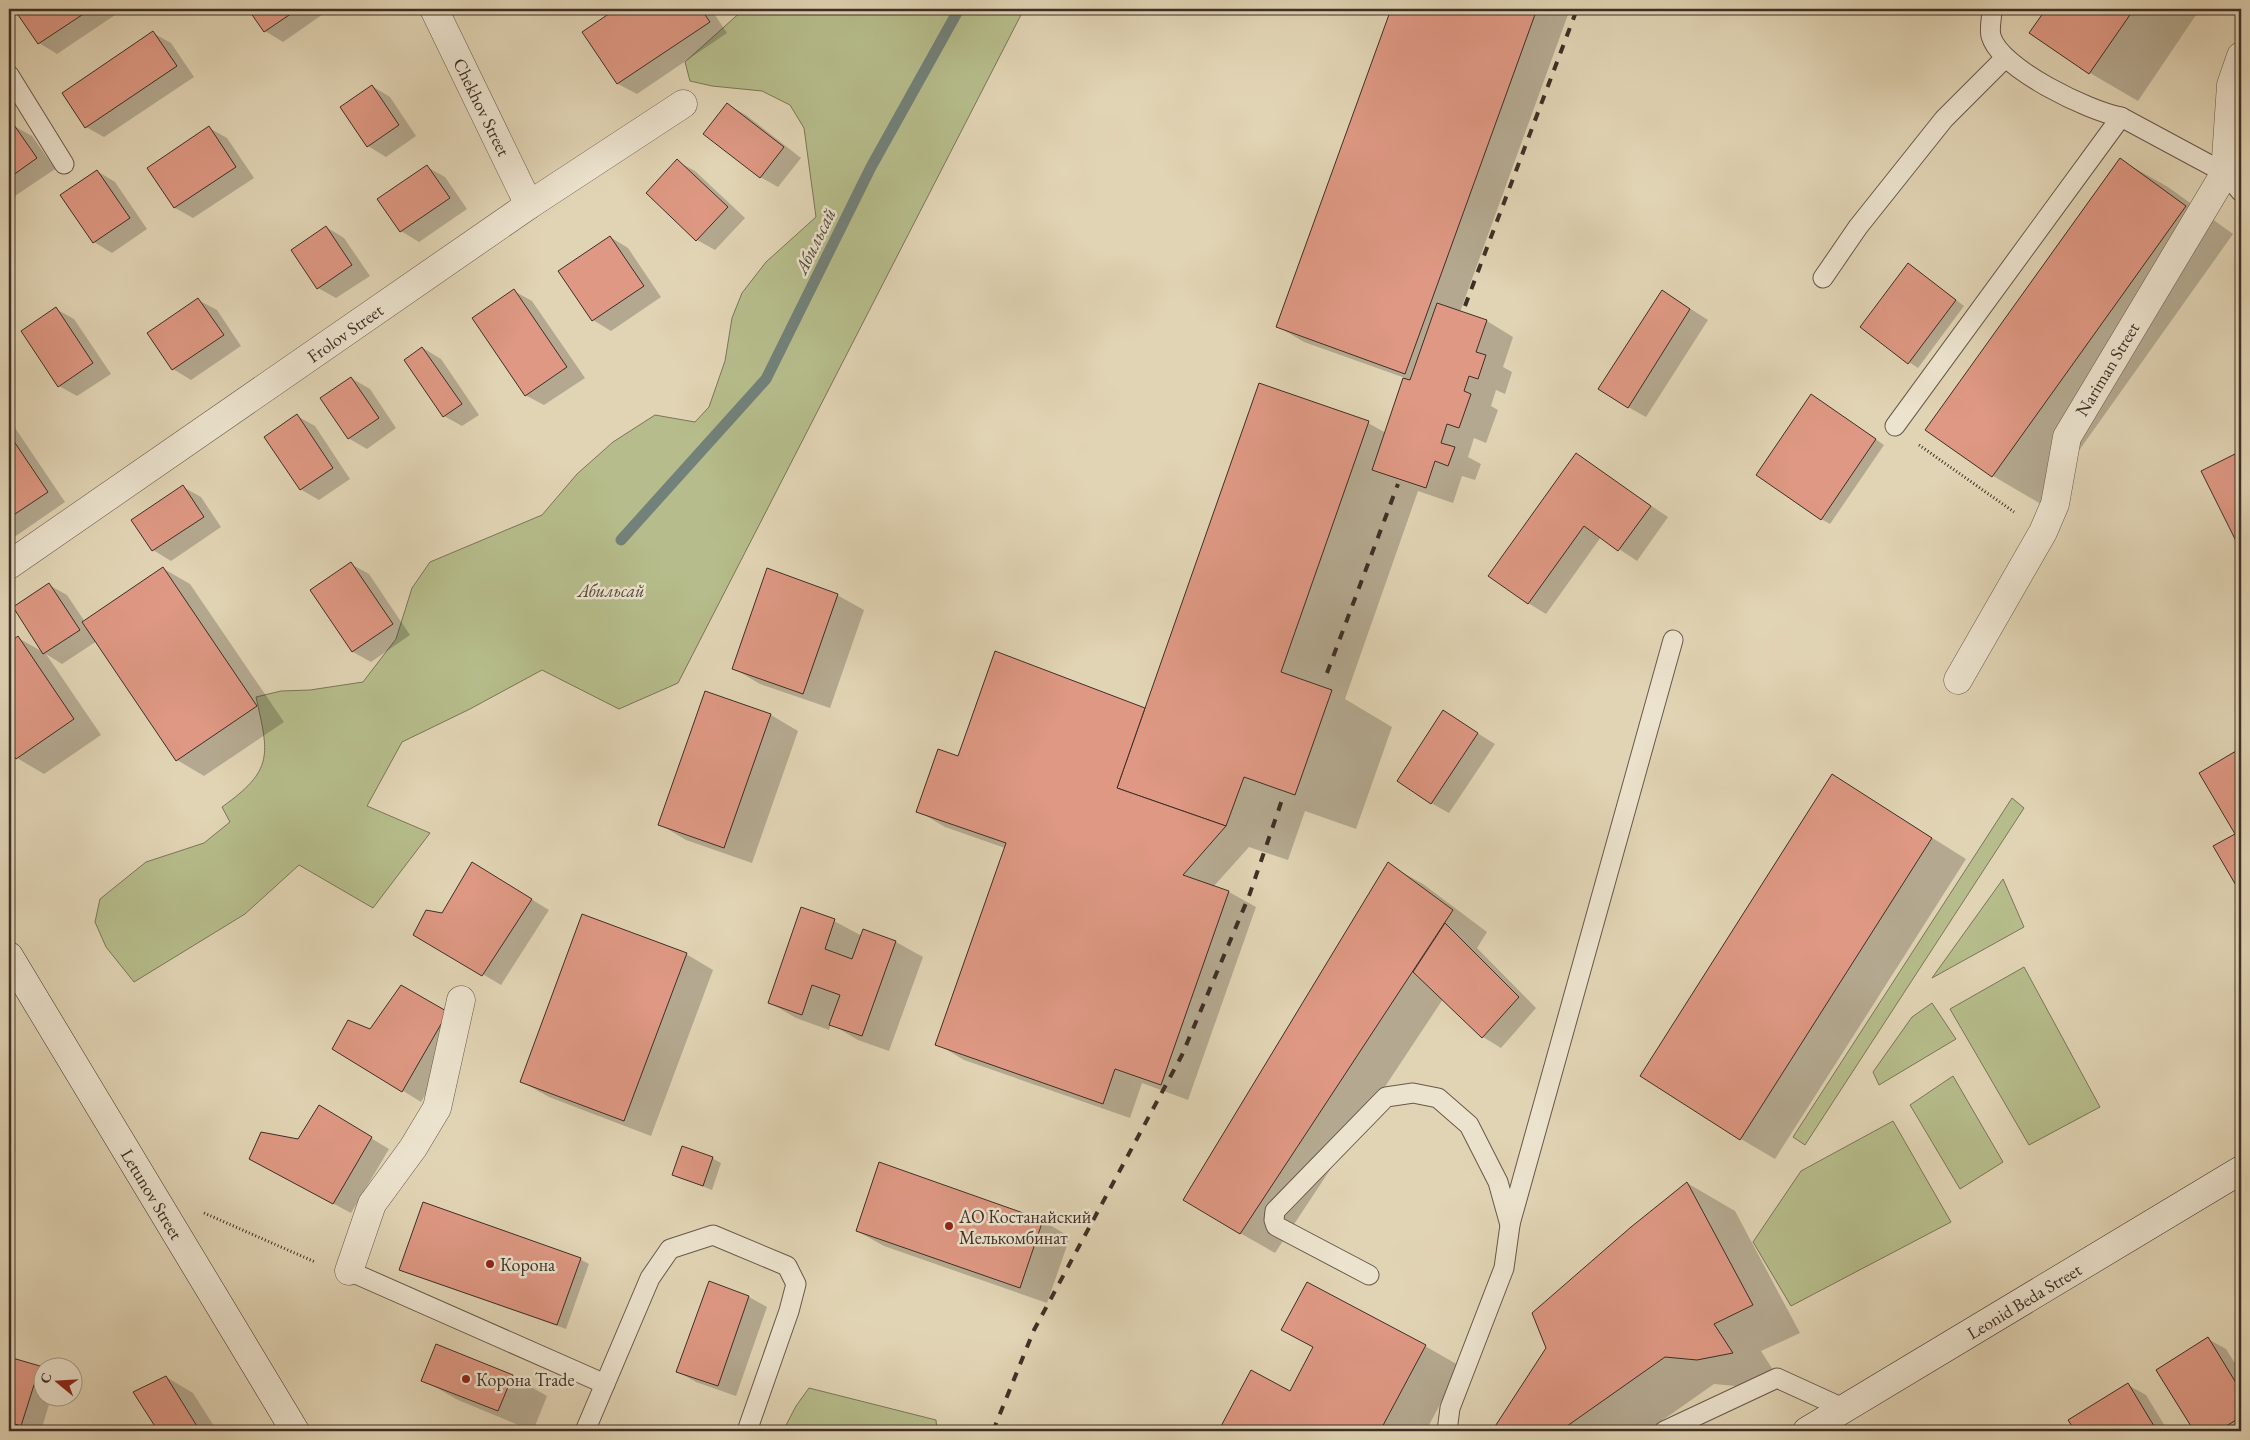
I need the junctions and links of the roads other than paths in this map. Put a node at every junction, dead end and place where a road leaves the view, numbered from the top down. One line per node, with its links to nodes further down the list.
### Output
1 (434, 9): 10 (street, Chekhov Street)
2 (1992, 9): 4 (lane)
3 (2241, 56): 9 (street, Nariman Street)
4 (2005, 58): 7 (lane); 11 (lane)
5 (9, 75): 8 (lane)
6 (683, 104): 10 (street, Frolov Street)
7 (2121, 117): 9 (lane); 12 (lane)
8 (64, 164)
9 (2233, 183): 15 (street, Nariman Street)
10 (529, 205): 13 (street, Frolov Street)
11 (1823, 278)
12 (1895, 426)
13 (9, 566)
14 (1673, 640): 19 (lane)
15 (1958, 680)
16 (9, 956): 24 (street, Letunov Street)
17 (461, 1000): 20 (street)
18 (2241, 1170): 23 (street, Leonid Beda Street)
19 (1510, 1225): 21 (lane); 27 (lane)
20 (348, 1271): 22 (lane)
21 (1369, 1275)
22 (605, 1384): 25 (lane); 26 (lane)
23 (1839, 1412): 28 (lane); 29 (street, Leonid Beda Street)
24 (294, 1431)
25 (585, 1431)
26 (747, 1431)
27 (1447, 1431)
28 (1664, 1431)
29 (1807, 1431)

